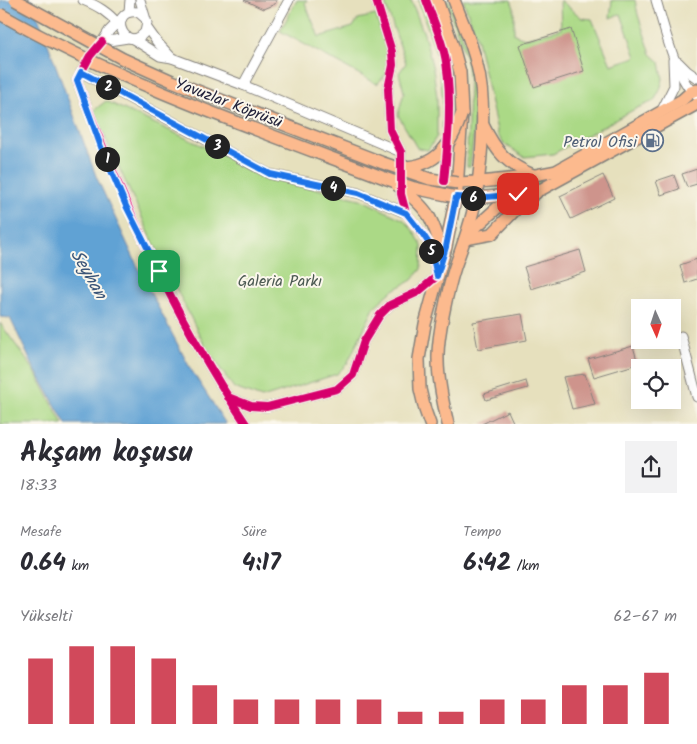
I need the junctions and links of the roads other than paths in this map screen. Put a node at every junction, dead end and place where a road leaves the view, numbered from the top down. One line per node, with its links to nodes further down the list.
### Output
1 (15, 0): 26 (main road, Yavuzlar Köprüsü, bridge)
2 (83, 0): 11 (street)
3 (130, 0): 11 (street)
4 (140, 0): 12 (street)
5 (289, 0): 19 (street)
6 (376, 0): 25 (street)
7 (437, 0): 23 (main road)
8 (454, 0): 24 (main road)
9 (656, 0): 15 (street)
10 (0, 14): 28 (main road, Yavuzlar Köprüsü, bridge)
11 (122, 20): 12 (street); 13 (street); 14 (street)
12 (146, 23): 13 (street); 16 (street)
13 (130, 38): 14 (street); 16 (street)
14 (102, 42): 17 (street)
15 (672, 55): 18 (street); 20 (street); 22 (street)
16 (172, 58): 19 (street)
17 (81, 72): 33 (street); 39 (street)
18 (697, 78)
19 (243, 86): 25 (street)
20 (695, 93): 22 (main road)
21 (697, 104): 29 (main road)
22 (662, 110): 27 (main road)
23 (462, 114): 26 (main road, bridge); 30 (main road)
24 (483, 126): 27 (main road); 31 (main road)
25 (401, 152): 33 (street)
26 (395, 167): 30 (main road, Yavuzlar Köprüsü, bridge)
27 (535, 176): 31 (main road)
28 (390, 180): 30 (main road, Yavuzlar Köprüsü, bridge); 35 (main road, bridge)
29 (542, 189): 32 (main road); 34 (main road)
30 (457, 190): 31 (main road); 35 (main road)
31 (476, 191): 32 (main road); 34 (main road)
32 (527, 192): 34 (main road)
33 (406, 213): 36 (street)
34 (466, 237): 43 (main road)
35 (444, 255): 36 (main road)
36 (437, 276): 39 (street); 42 (main road)
37 (681, 336): 38 (street)
38 (693, 362): 40 (street)
39 (228, 397): 41 (street)
40 (697, 398)
41 (246, 424)
42 (430, 424)
43 (448, 424)

